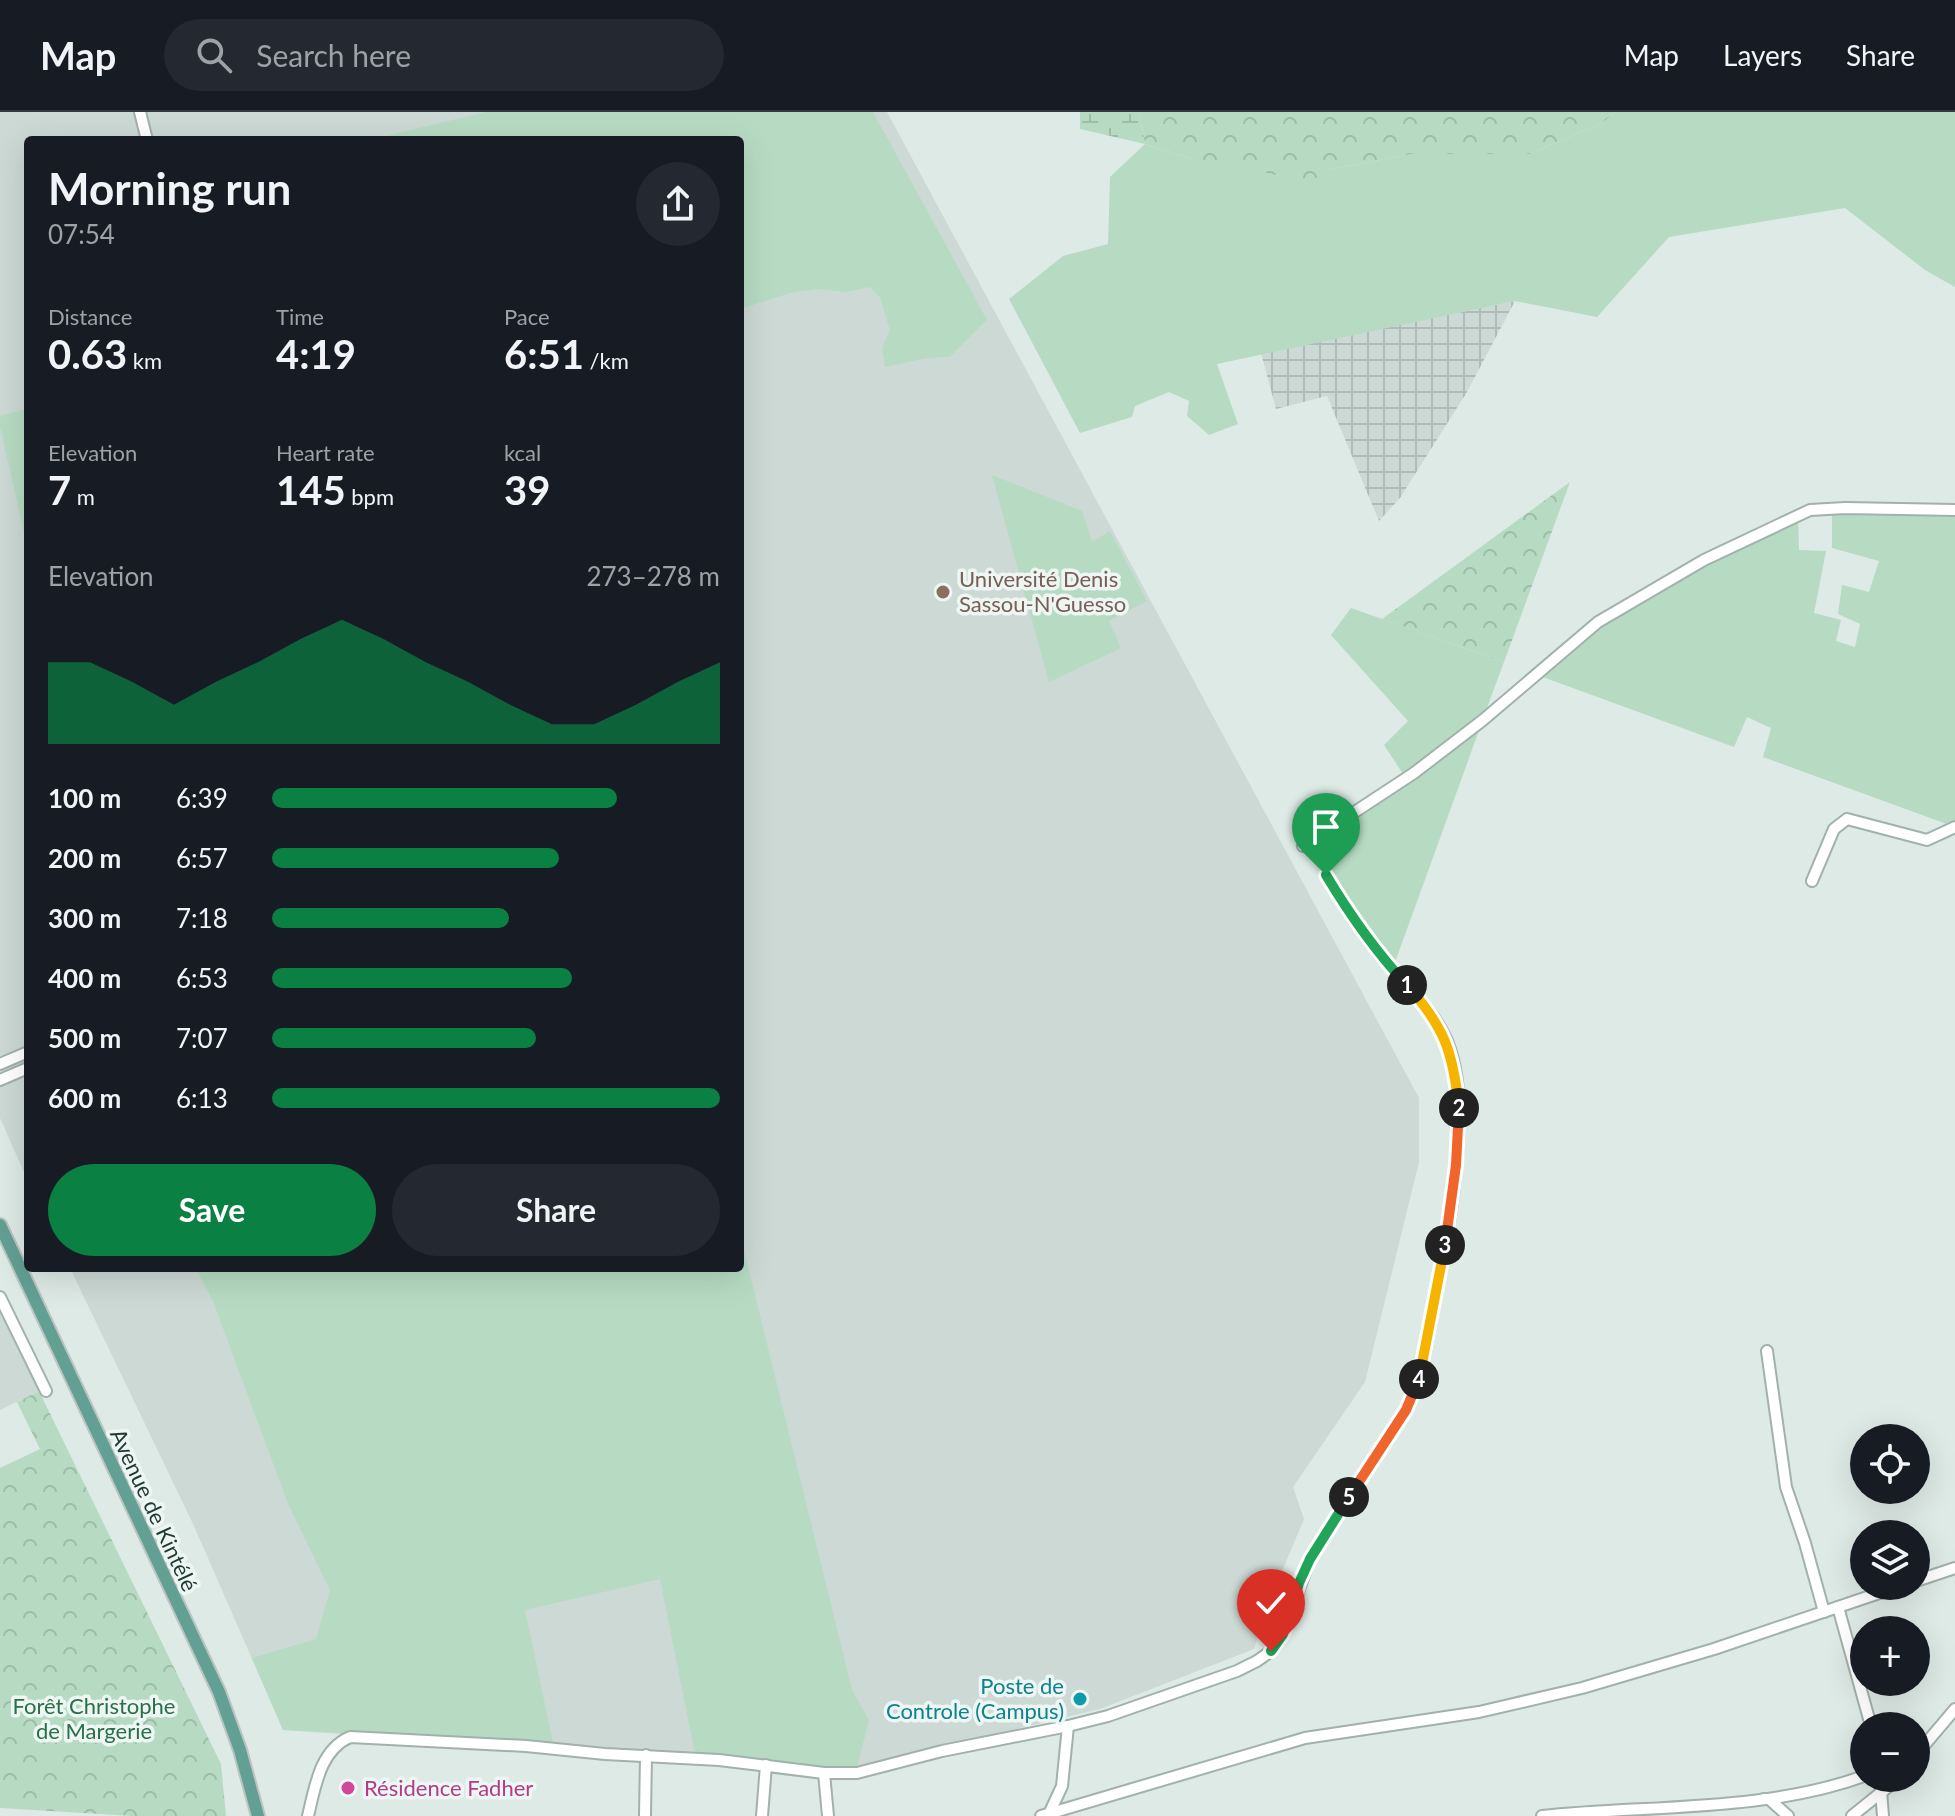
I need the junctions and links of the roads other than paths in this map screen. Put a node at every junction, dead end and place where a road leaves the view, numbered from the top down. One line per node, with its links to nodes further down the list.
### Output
1 (140, 112): 2 (street)
2 (146, 136)
3 (1955, 510): 5 (street)
4 (1955, 827): 7 (street)
5 (1303, 846)
6 (1326, 875): 23 (street)
7 (1812, 881)
8 (24, 1054): 9 (street)
9 (0, 1064)
10 (24, 1070): 11 (street)
11 (0, 1080)
12 (0, 1225): 32 (main road, Avenue de Kintélé)
13 (0, 1297): 15 (street)
14 (1767, 1351): 20 (street)
15 (46, 1391)
16 (1955, 1568): 17 (street)
17 (1930, 1576)
18 (1859, 1600): 19 (street)
19 (1838, 1607): 20 (street); 22 (street)
20 (1824, 1612): 31 (street)
21 (1955, 1709): 24 (street)
22 (1867, 1712)
23 (1068, 1726): 27 (street); 31 (street)
24 (1930, 1737)
25 (646, 1755): 26 (street); 33 (street); 34 (street)
26 (766, 1765): 27 (street); 35 (street)
27 (824, 1773): 36 (street)
28 (1850, 1780): 30 (street)
29 (1882, 1794): 39 (street); 40 (street)
30 (1758, 1798): 37 (street); 38 (street)
31 (1045, 1815)
32 (258, 1816)
33 (308, 1816)
34 (645, 1816)
35 (762, 1816)
36 (828, 1816)
37 (1542, 1816)
38 (1788, 1816)
39 (1852, 1816)
40 (1883, 1816)

